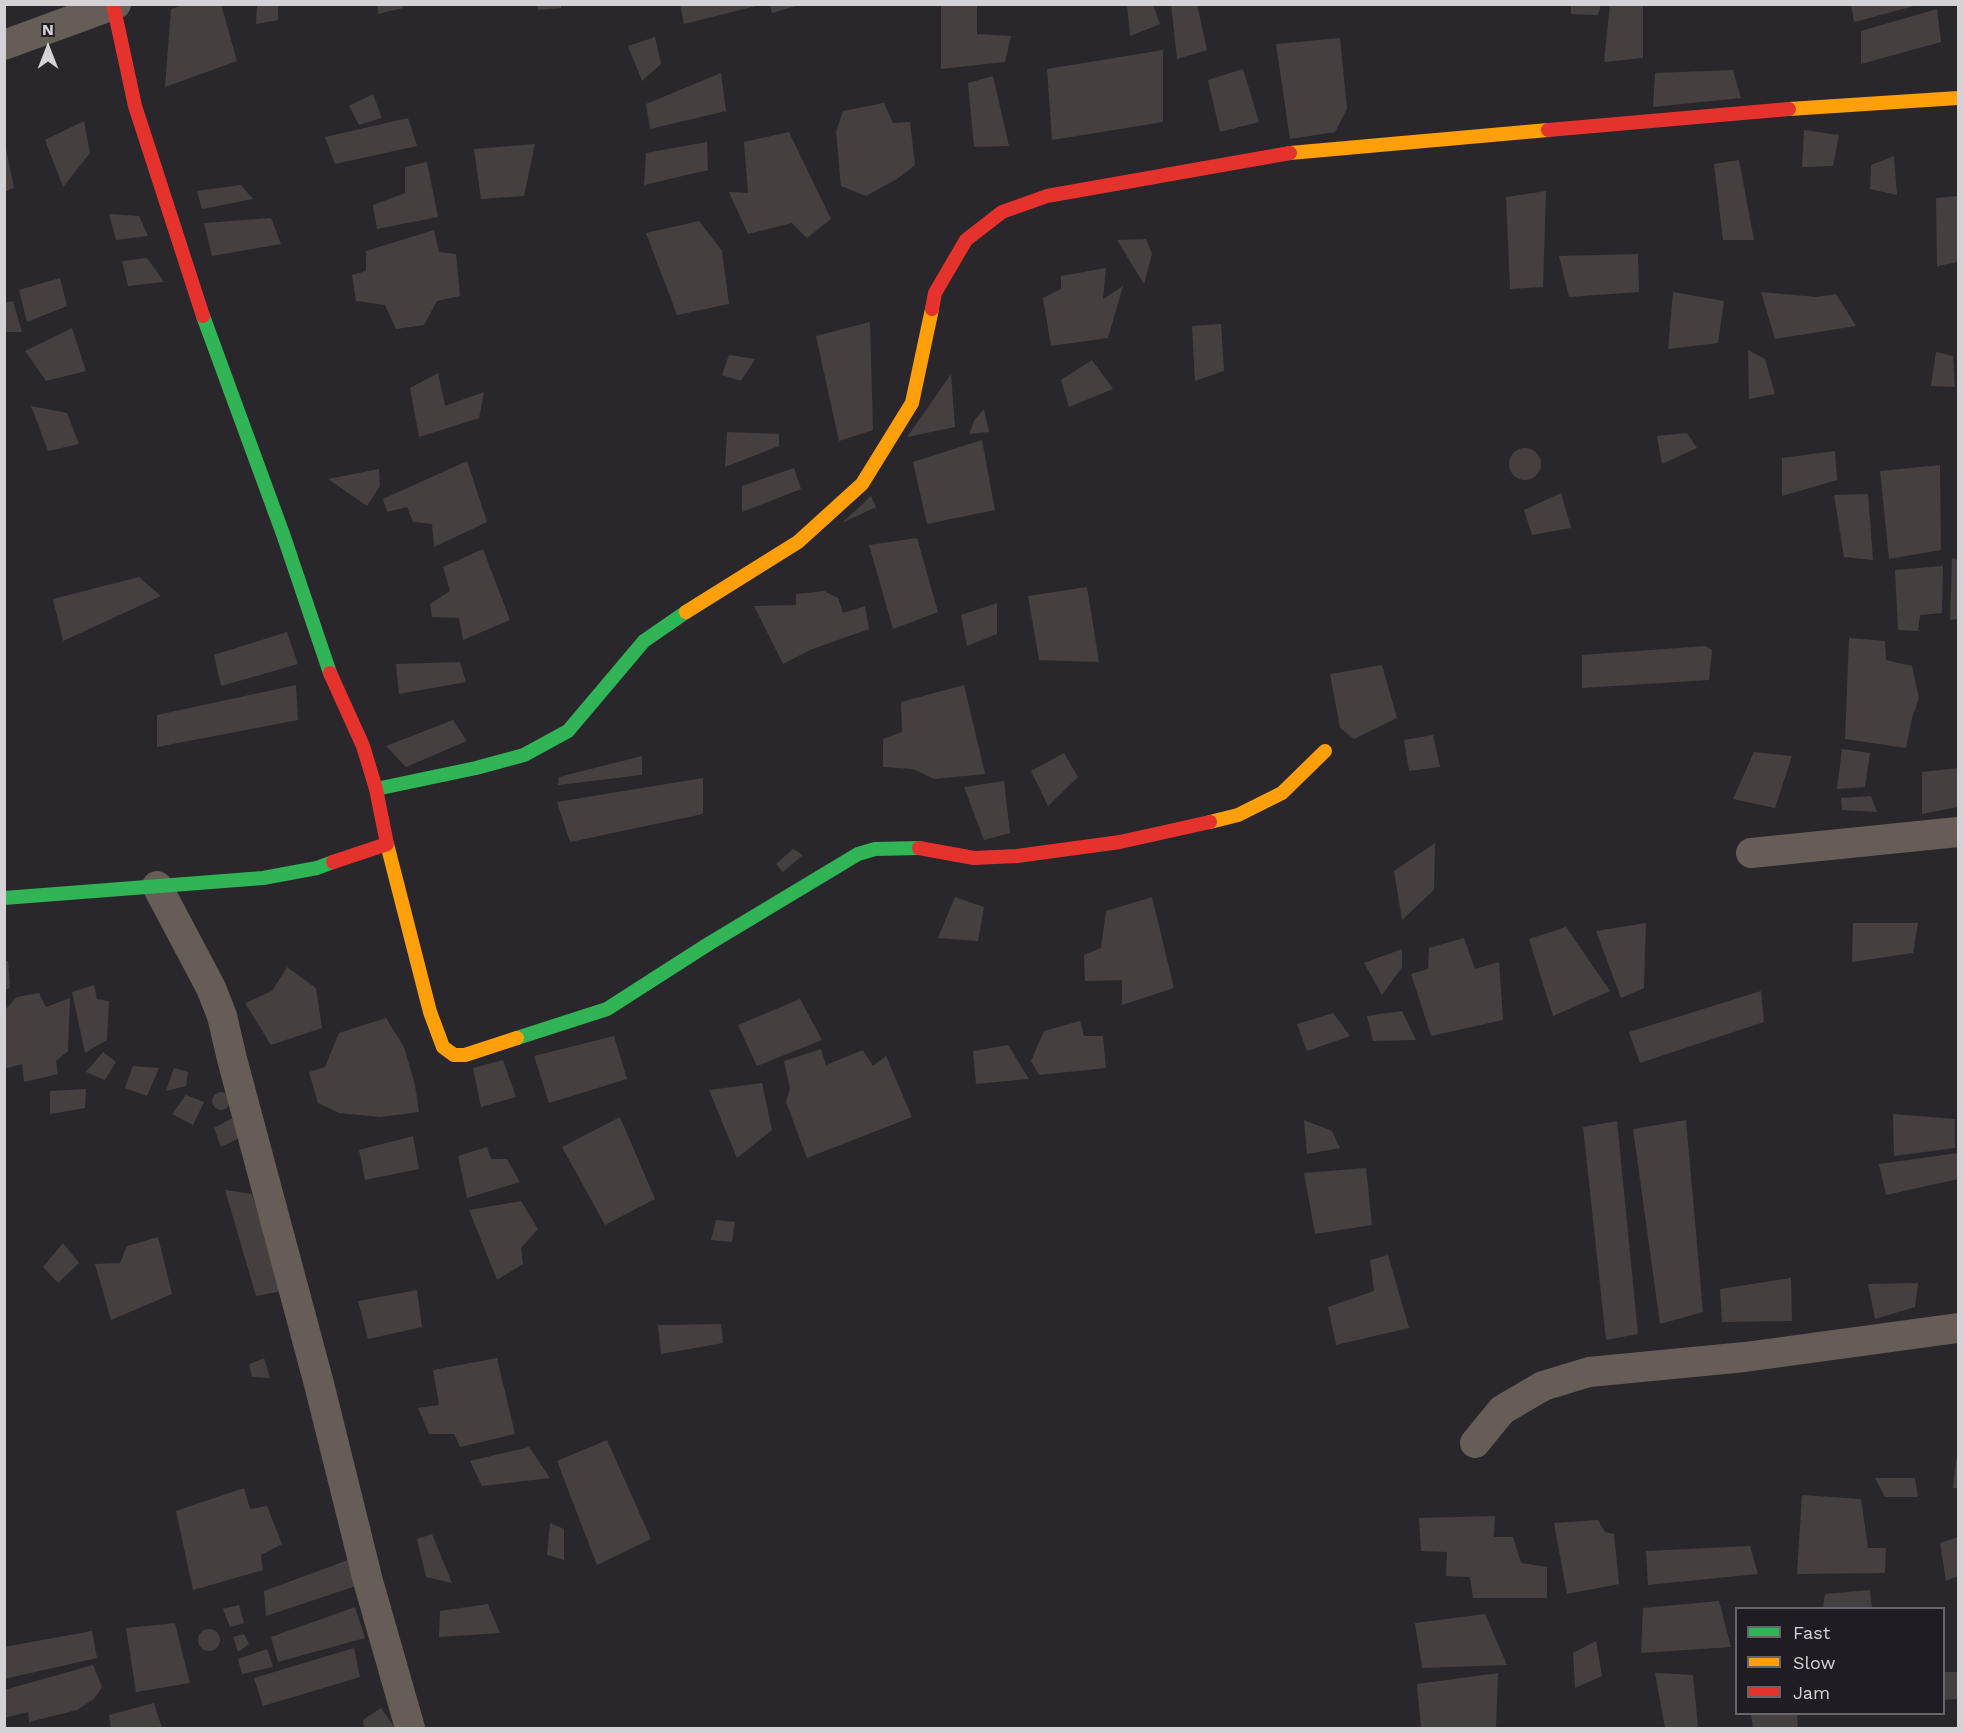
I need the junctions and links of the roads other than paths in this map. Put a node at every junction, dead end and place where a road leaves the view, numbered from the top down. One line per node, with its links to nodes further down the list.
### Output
1 (114, 5): 2 (street); 5 (street)
2 (4, 45)
3 (1959, 98): 5 (street)
4 (1325, 751): 7 (street)
5 (376, 789): 7 (street)
6 (1959, 832): 8 (street)
7 (387, 844): 9 (street)
8 (1751, 853)
9 (157, 886): 10 (street); 13 (street)
10 (4, 898)
11 (1959, 1328): 12 (street)
12 (1475, 1443)
13 (410, 1728)

